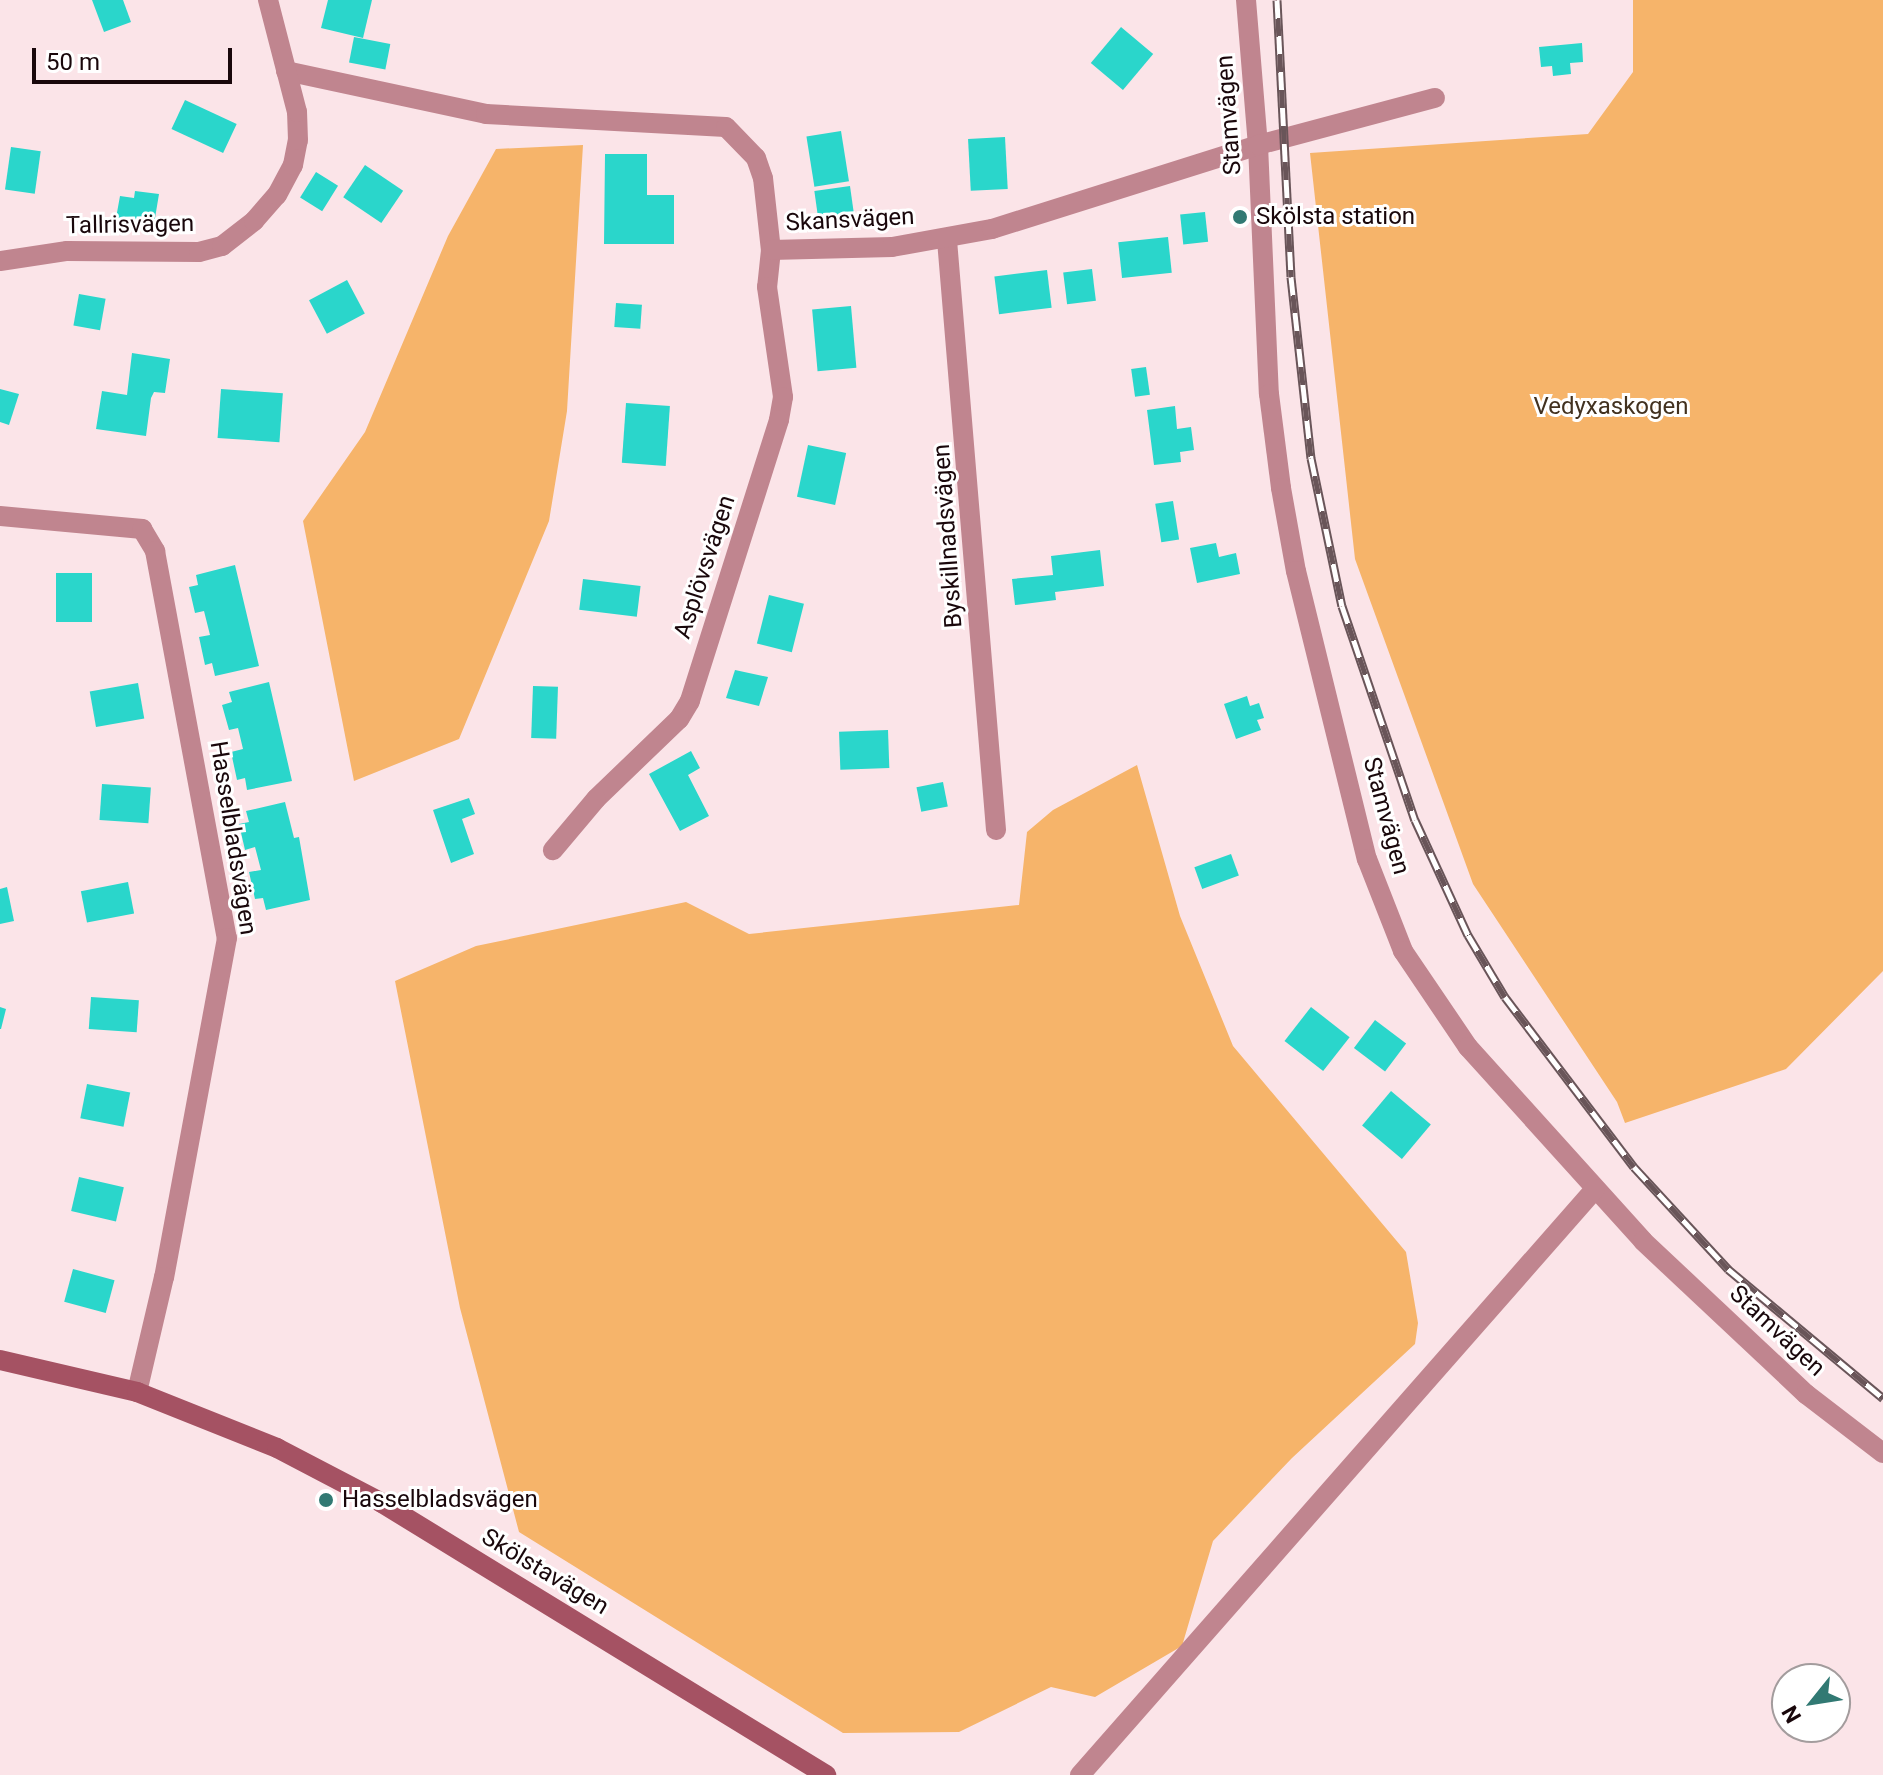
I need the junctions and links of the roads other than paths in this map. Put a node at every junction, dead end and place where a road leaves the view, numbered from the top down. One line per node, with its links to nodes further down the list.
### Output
1 (268, 0): 3 (street, Tallrisvägen)
2 (1246, 0): 5 (street, Stamvägen)
3 (286, 71): 7 (street, Skansvägen); 8 (street, Tallrisvägen)
4 (1435, 98): 5 (street, Skansvägen)
5 (1258, 145): 6 (street, Skansvägen); 12 (street, Stamvägen)
6 (947, 240): 7 (street, Skansvägen); 10 (street, Byskillnadsvägen)
7 (771, 250): 11 (street, Asplövsvägen)
8 (0, 261)
9 (0, 516): 14 (street, Hasselbladsvägen)
10 (996, 830)
11 (553, 850)
12 (1595, 1189): 15 (street, Stamvägen); 17 (street)
13 (0, 1360): 14 (street, Skölstavägen)
14 (137, 1392): 16 (street, Skölstavägen)
15 (1883, 1453)
16 (826, 1775)
17 (1080, 1775)

